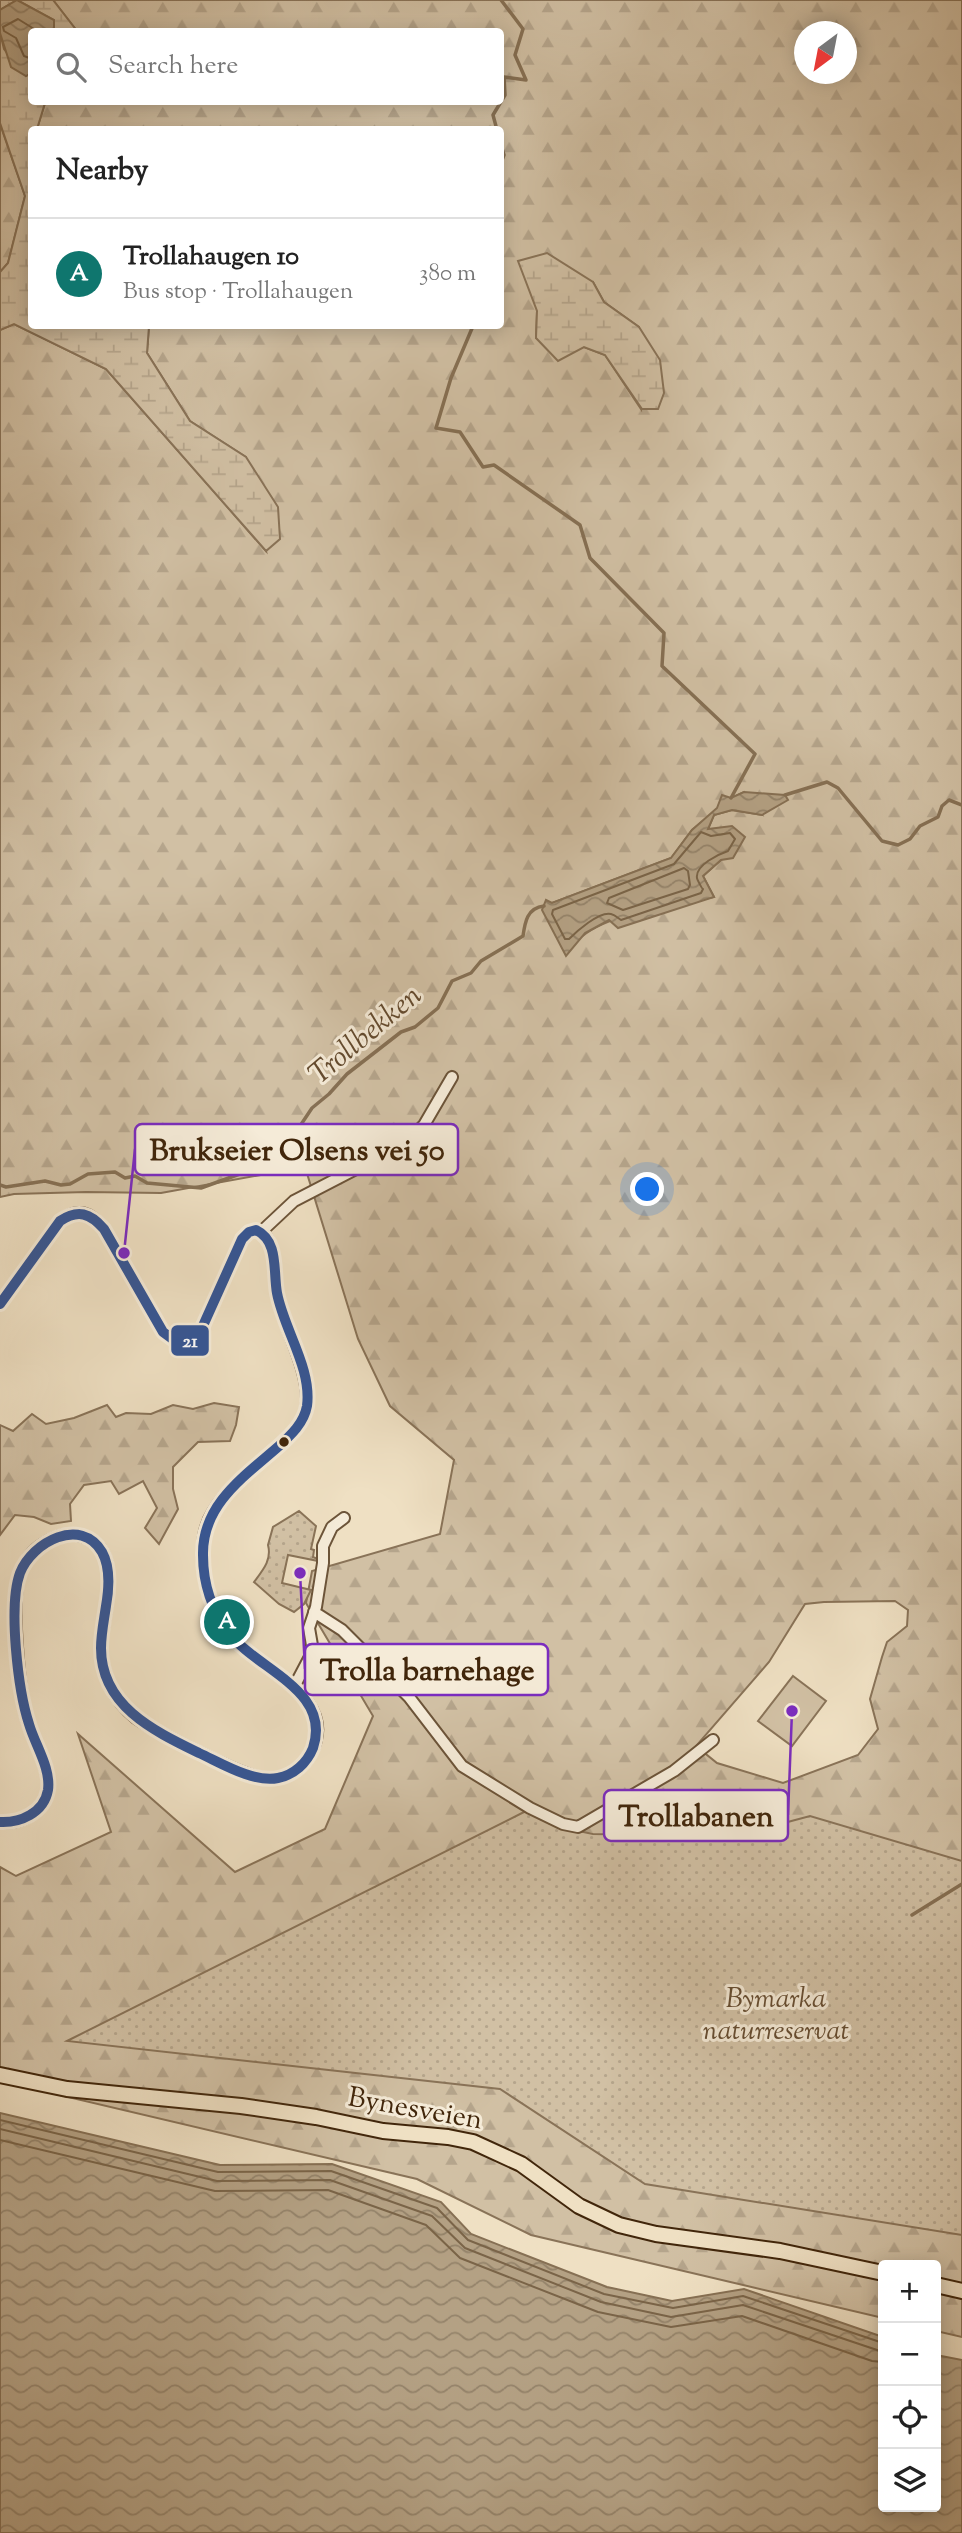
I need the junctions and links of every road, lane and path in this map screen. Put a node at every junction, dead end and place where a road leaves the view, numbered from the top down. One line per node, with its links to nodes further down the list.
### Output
1 (452, 1077): 2 (street)
2 (262, 1231): 3 (street); 6 (street)
3 (0, 1304)
4 (344, 1518): 5 (street)
5 (314, 1612): 6 (street); 7 (street)
6 (294, 1687): 8 (street)
7 (713, 1740)
8 (0, 1822)
9 (0, 2075): 10 (main road, Bynesveien)
10 (878, 2272)
11 (941, 2286): 12 (main road)
12 (962, 2291)

